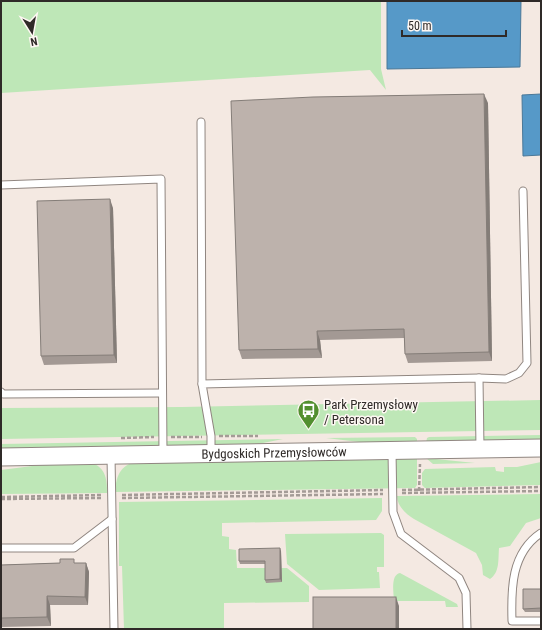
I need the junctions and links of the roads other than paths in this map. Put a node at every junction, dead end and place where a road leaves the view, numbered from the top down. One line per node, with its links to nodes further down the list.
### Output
1 (201, 122): 5 (lane)
2 (1, 185): 7 (lane)
3 (524, 191): 4 (lane)
4 (479, 378): 5 (lane); 9 (lane)
5 (202, 384): 11 (lane)
6 (1, 392): 7 (lane)
7 (162, 393): 12 (lane)
8 (541, 448): 9 (street, Bydgoskich Przemysłowców)
9 (480, 450): 10 (street, Bydgoskich Przemysłowców)
10 (392, 451): 11 (street, Bydgoskich Przemysłowców); 20 (lane)
11 (211, 453): 12 (street, Bydgoskich Przemysłowców)
12 (163, 454): 13 (street, Bydgoskich Przemysłowców)
13 (111, 455): 14 (street, Bydgoskich Przemysłowców); 15 (lane)
14 (3, 458)
15 (112, 519): 17 (lane); 19 (lane)
16 (541, 533): 18 (lane)
17 (1, 548)
18 (541, 621)
19 (114, 629)
20 (467, 629)

